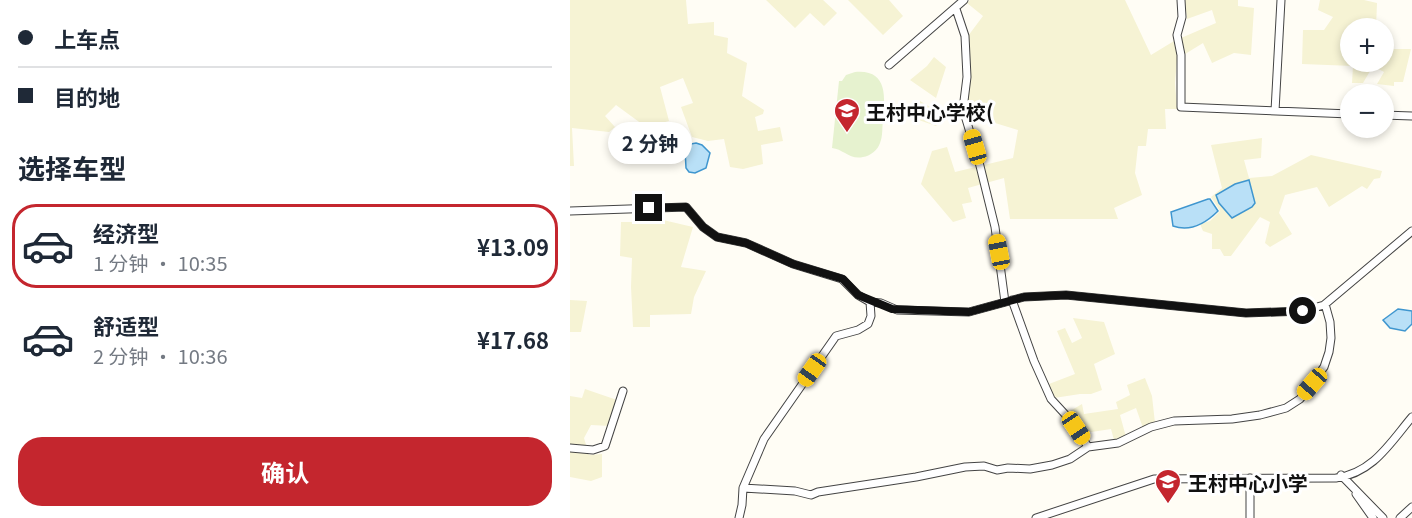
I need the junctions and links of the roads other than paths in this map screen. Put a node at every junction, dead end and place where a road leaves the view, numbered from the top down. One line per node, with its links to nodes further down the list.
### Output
1 (964, 0): 4 (street)
2 (1181, 0): 6 (street)
3 (1281, 0): 6 (street)
4 (956, 9): 5 (street); 12 (street)
5 (889, 65)
6 (1275, 111): 7 (street)
7 (1340, 114)
8 (1394, 115): 9 (street)
9 (1412, 116)
10 (570, 211): 13 (street)
11 (1412, 231): 14 (street)
12 (1008, 301): 13 (street); 14 (street); 17 (street)
13 (870, 302): 21 (street)
14 (1325, 304): 17 (street)
15 (623, 391): 18 (street)
16 (1412, 417): 19 (street)
17 (1088, 447): 21 (street)
18 (570, 448)
19 (1344, 476): 20 (street); 26 (street); 27 (street)
20 (1250, 478): 24 (street); 25 (street)
21 (743, 488): 23 (street)
22 (1412, 507): 28 (street)
23 (739, 518)
24 (1036, 518)
25 (1250, 518)
26 (1373, 518)
27 (1383, 518)
28 (1400, 518)

